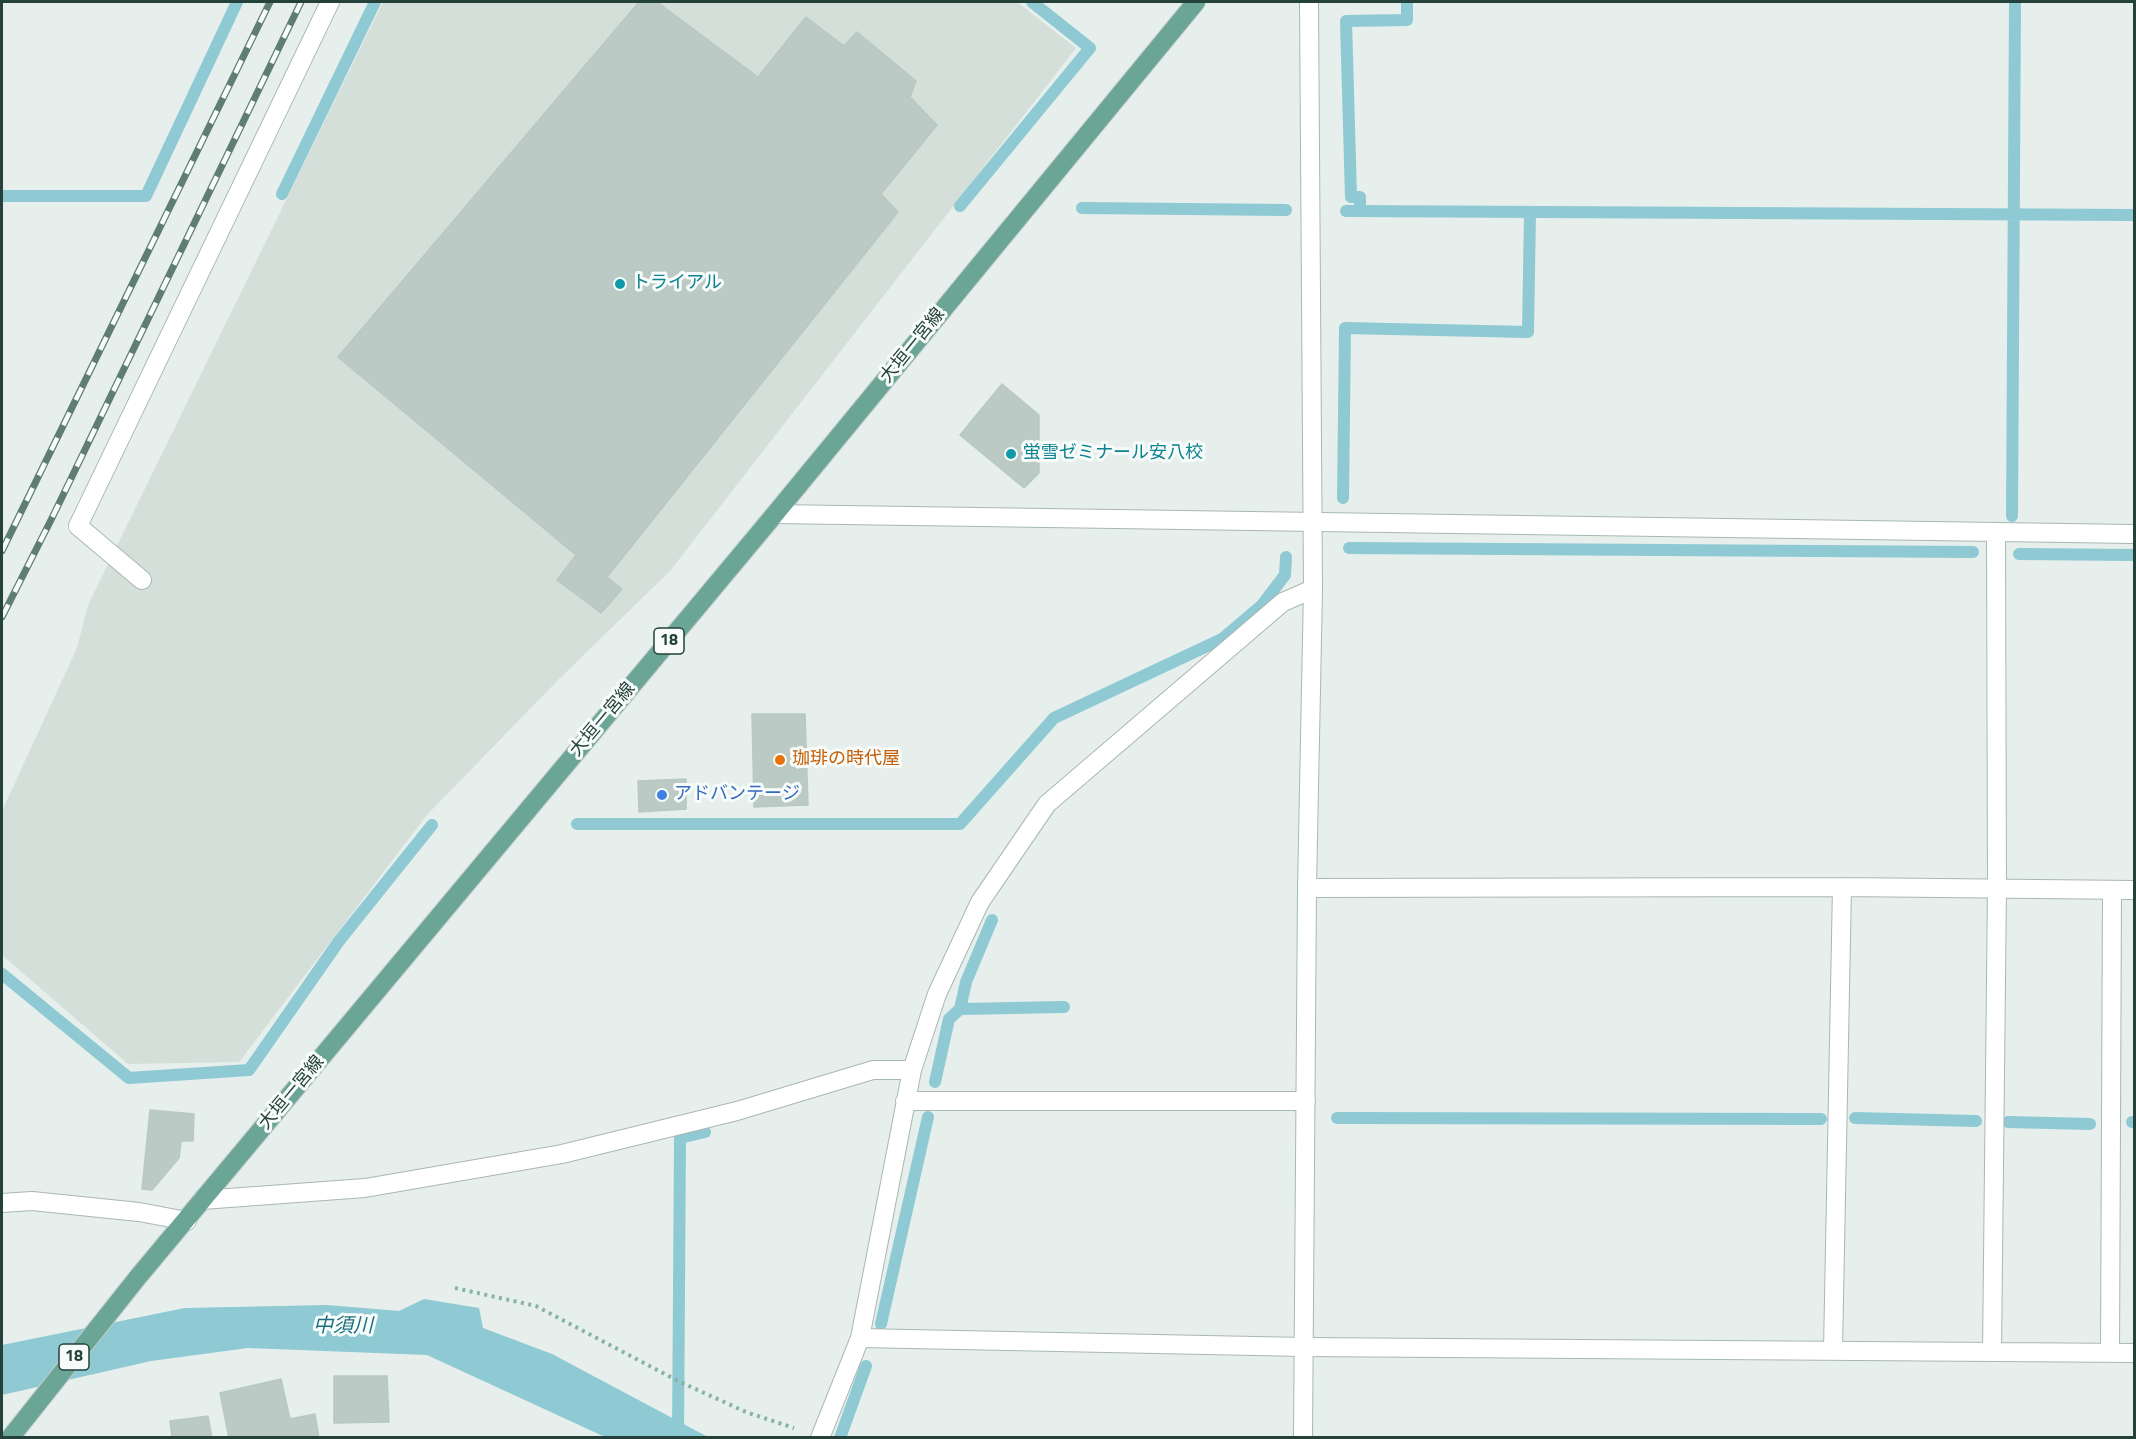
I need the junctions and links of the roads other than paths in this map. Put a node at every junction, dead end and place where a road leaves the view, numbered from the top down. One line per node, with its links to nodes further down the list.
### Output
1 (330, 2): 8 (street)
2 (1196, 2): 4 (main road, 大垣一宮線 / 18)
3 (1309, 2): 5 (street)
4 (775, 514): 5 (street); 18 (main road, 大垣一宮線 / 18)
5 (1313, 524): 6 (street); 9 (street)
6 (1996, 532): 7 (street); 11 (street)
7 (2134, 534)
8 (141, 580)
9 (1313, 589): 12 (street); 15 (street)
10 (1842, 887): 11 (street); 12 (street); 23 (street)
11 (1997, 887): 13 (street); 24 (street)
12 (1307, 888): 17 (street)
13 (2112, 890): 14 (street); 25 (street)
14 (2134, 890)
15 (912, 1070): 16 (street); 18 (street)
16 (905, 1101): 17 (street); 21 (street)
17 (1306, 1101): 22 (street)
18 (202, 1200): 20 (main road, 大垣一宮線 / 18)
19 (2, 1203): 20 (street)
20 (187, 1221): 27 (main road, 大垣一宮線 / 18)
21 (860, 1338): 22 (street); 28 (street)
22 (1304, 1347): 23 (street); 29 (street)
23 (1833, 1350): 24 (street)
24 (1992, 1352): 25 (street)
25 (2110, 1353): 26 (street)
26 (2134, 1353)
27 (10, 1437)
28 (820, 1437)
29 (1303, 1437)

